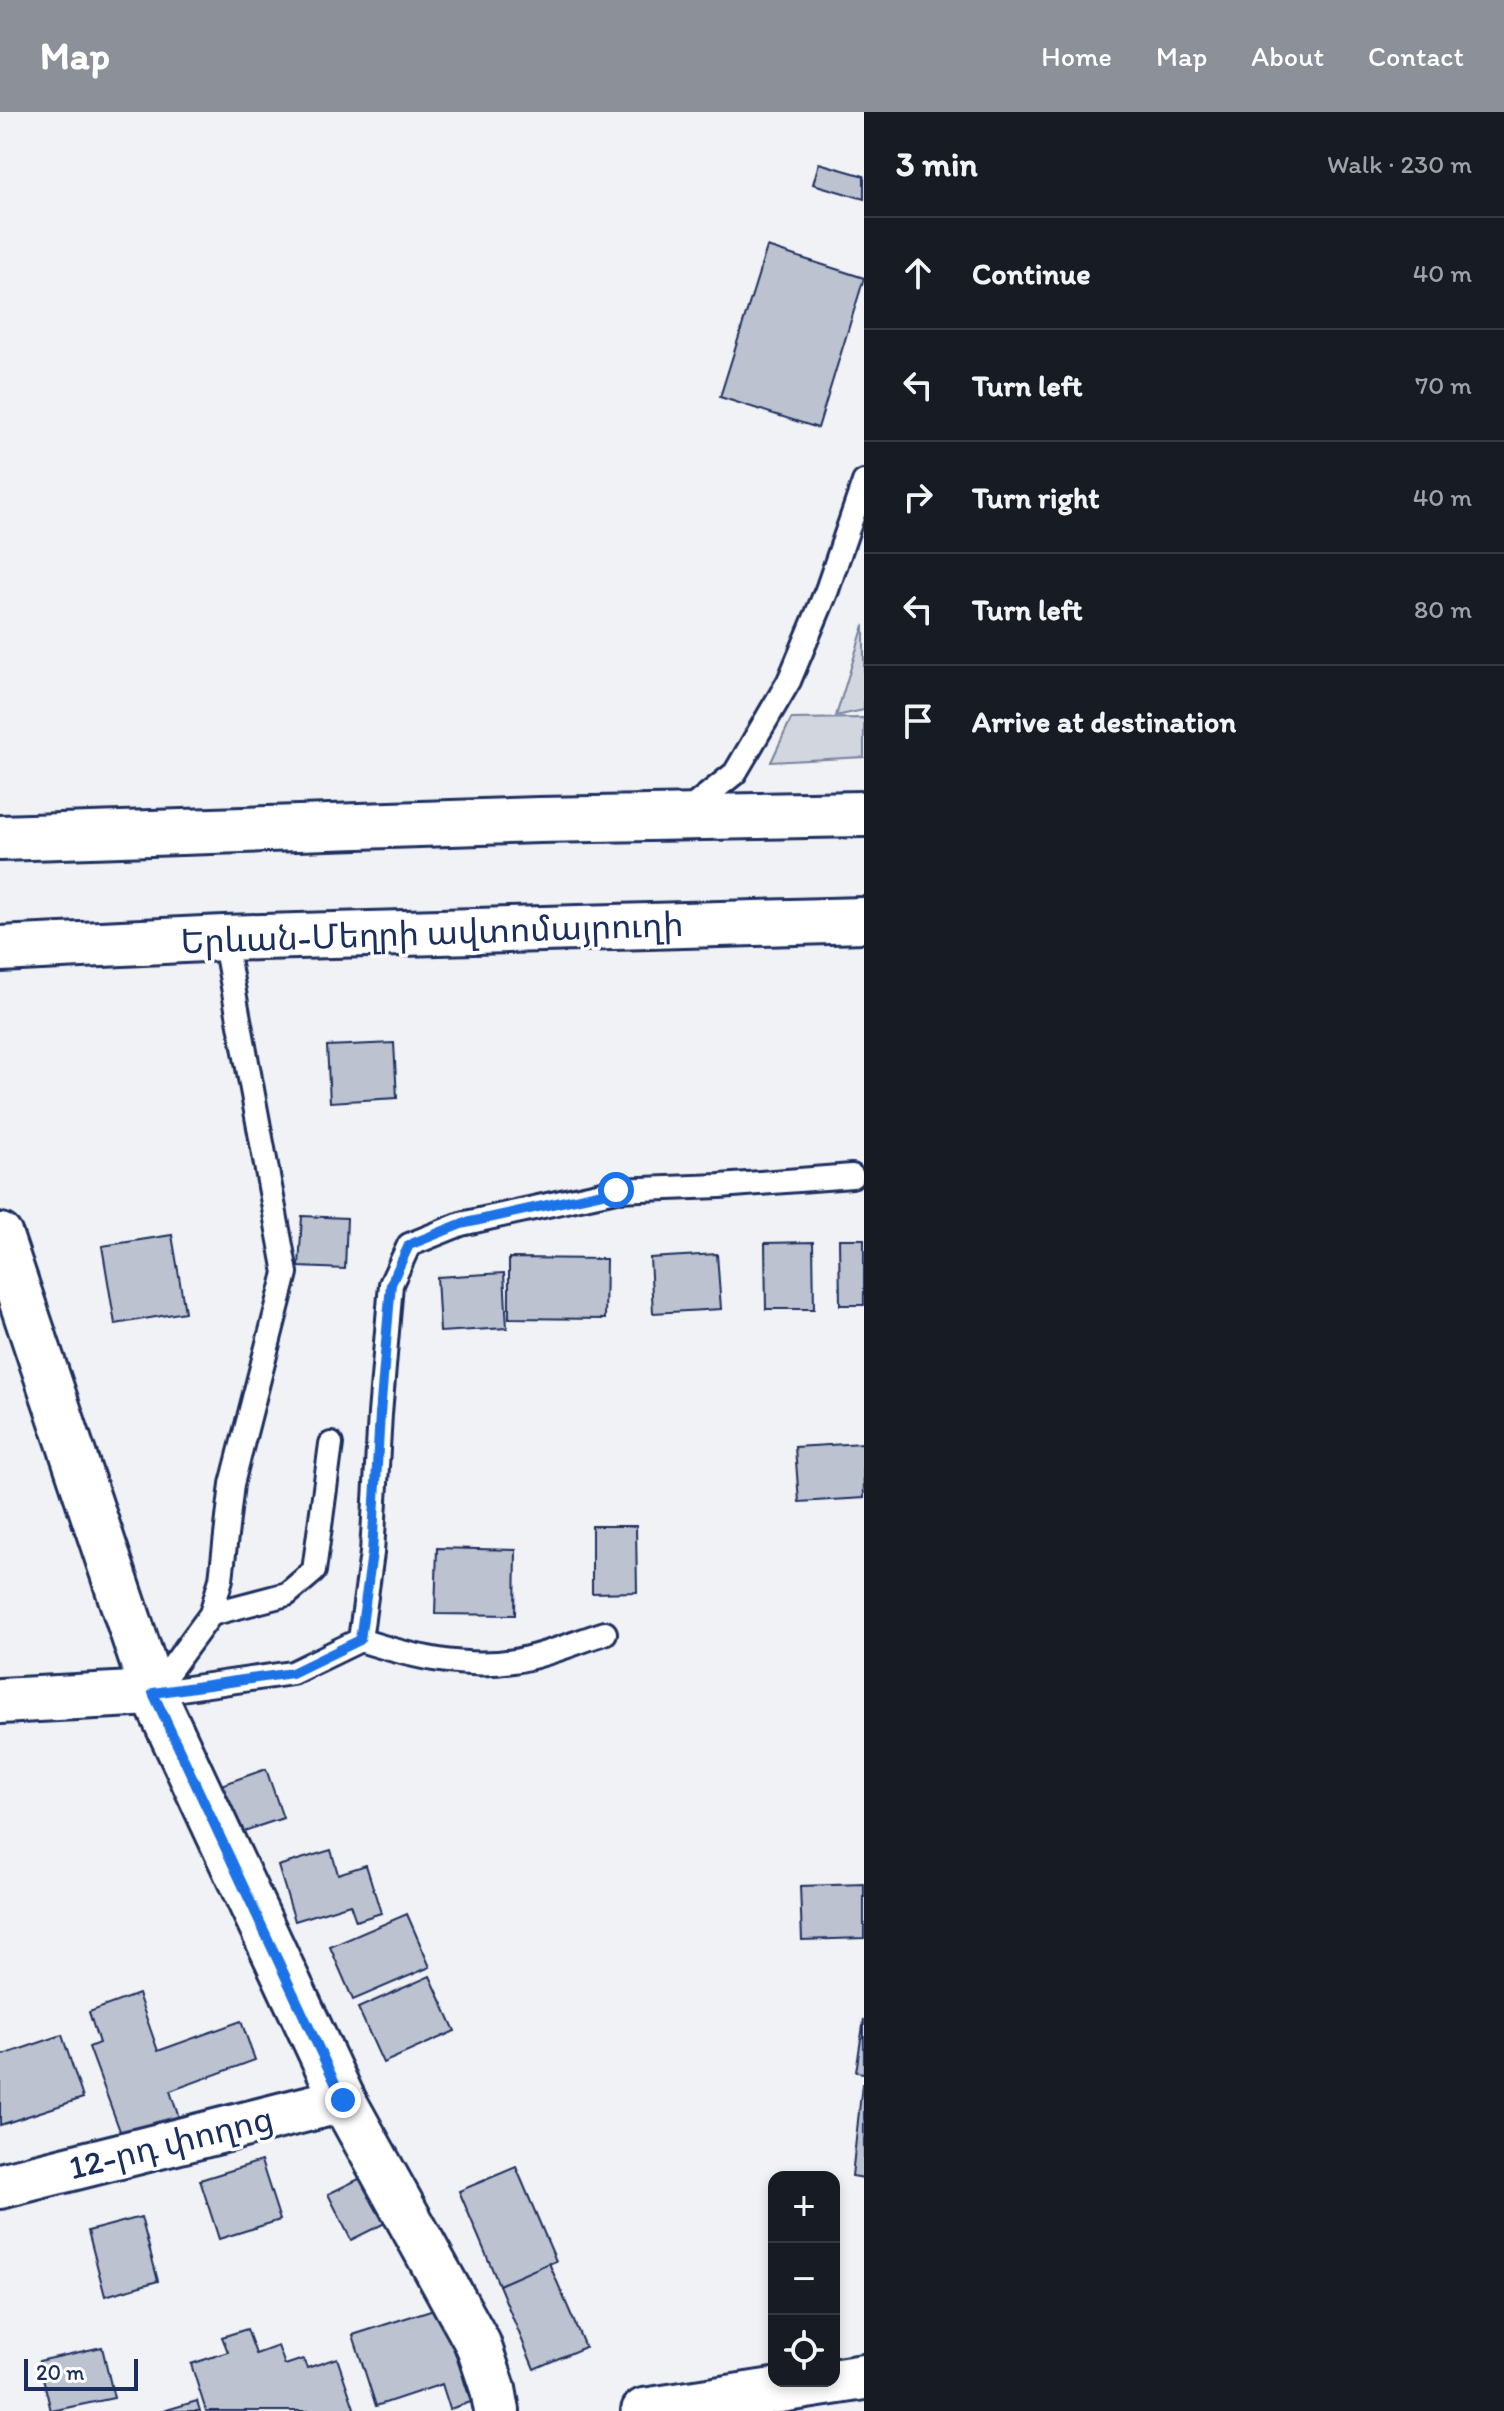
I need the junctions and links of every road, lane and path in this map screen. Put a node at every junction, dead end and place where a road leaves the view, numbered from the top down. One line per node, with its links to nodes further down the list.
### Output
1 (864, 482): 3 (lane)
2 (864, 814): 3 (main road)
3 (679, 817): 4 (main road)
4 (0, 838)
5 (864, 920): 6 (main road, Երևան-Մեղրի ավտոմայրուղի)
6 (224, 938): 7 (main road, Երևան-Մեղրի ավտոմայրուղի); 11 (lane)
7 (0, 949)
8 (852, 1176): 13 (lane)
9 (0, 1236): 14 (main road)
10 (331, 1444): 11 (lane)
11 (211, 1614): 14 (lane)
12 (605, 1633): 13 (lane)
13 (360, 1640): 14 (lane)
14 (153, 1693): 15 (main road); 16 (main road)
15 (0, 1701)
16 (343, 2100): 17 (main road, 12-րդ փողոց); 19 (main road)
17 (0, 2186)
18 (864, 2377): 20 (main road)
19 (497, 2411)
20 (644, 2411)

